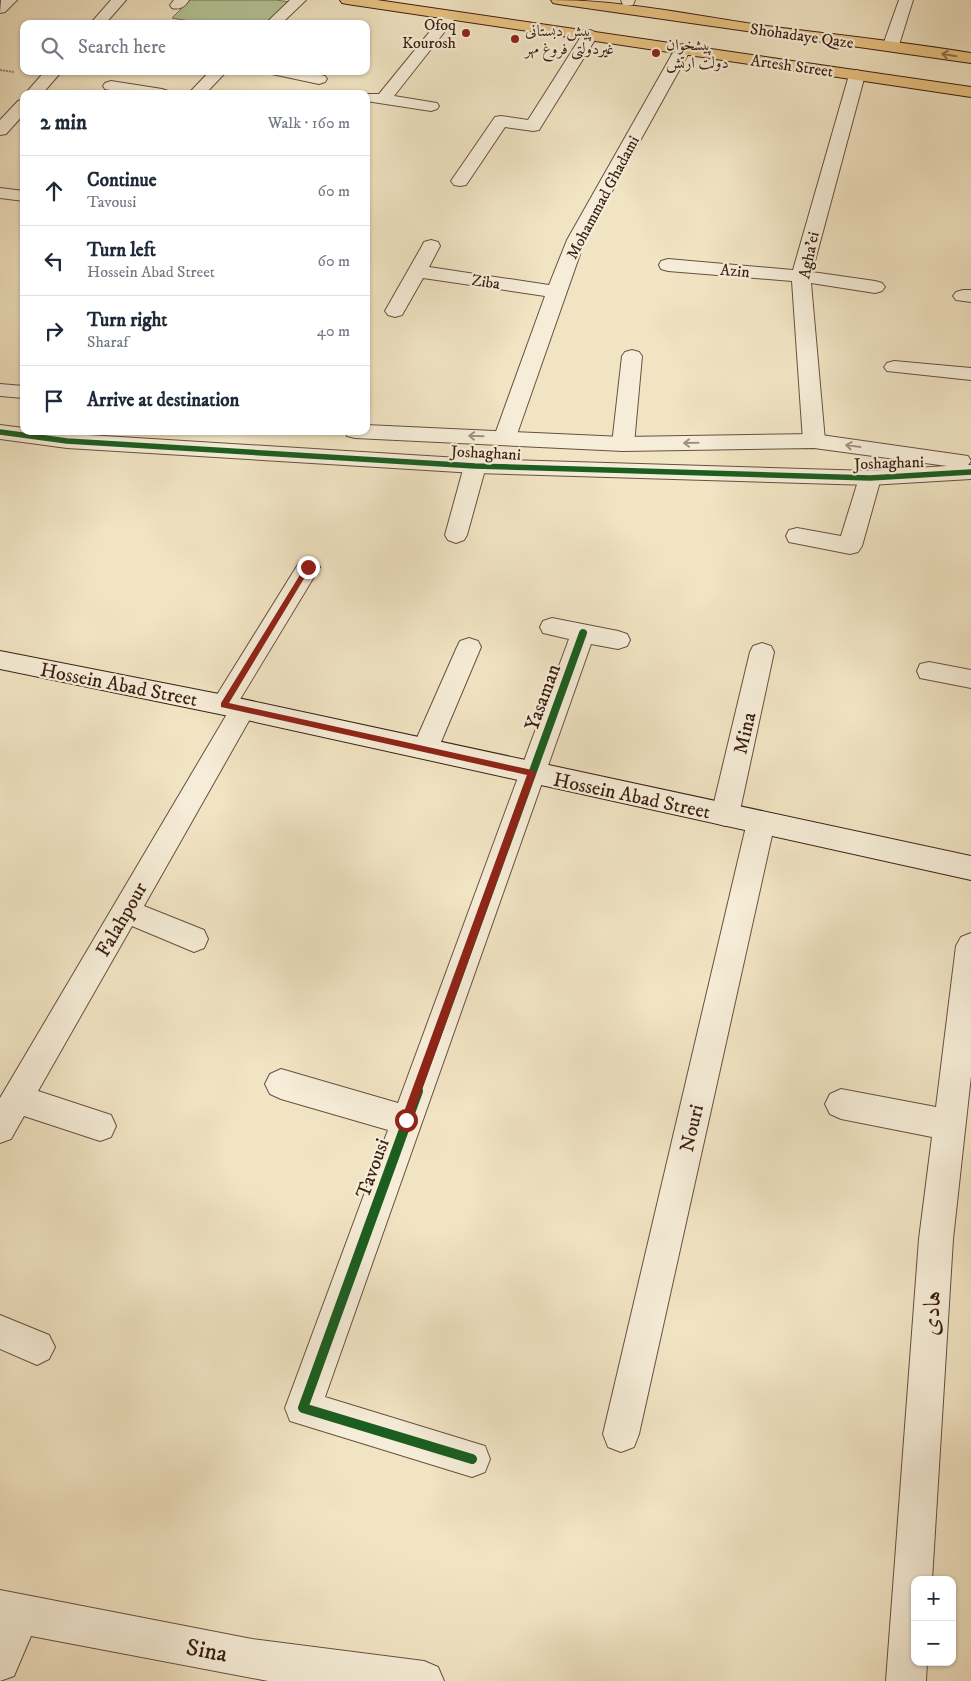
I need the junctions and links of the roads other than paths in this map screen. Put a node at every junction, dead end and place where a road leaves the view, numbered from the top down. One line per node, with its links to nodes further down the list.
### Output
1 (119, 0): 9 (street)
2 (299, 0): 10 (street)
3 (346, 0): 8 (main road, Artesh Street)
4 (418, 0): 25 (main road, Shohadaye Qaze)
5 (558, 0): 14 (main road, Shohadaye Qaze)
6 (906, 0): 12 (street)
7 (624, 1): 12 (main road, Artesh Street)
8 (450, 16): 11 (main road, Artesh Street); 27 (street)
9 (101, 20)
10 (276, 20)
11 (590, 35): 13 (main road, Artesh Street); 31 (street)
12 (891, 45): 14 (main road, Artesh Street)
13 (683, 49): 19 (main road, Artesh Street); 39 (street, Mohammad Ghadami)
14 (928, 51): 15 (main road, Artesh Street, one-way to 14)
15 (971, 58)
16 (50, 75): 22 (street)
17 (215, 75): 24 (street)
18 (298, 75): 20 (street)
19 (857, 75): 25 (main road, Artesh Street); 37 (street, Agha'ei)
20 (319, 79)
21 (111, 86): 23 (street)
22 (37, 90)
23 (136, 90)
24 (200, 90)
25 (967, 91)
26 (370, 97): 27 (street)
27 (383, 99): 28 (street)
28 (431, 106)
29 (20, 108): 30 (street)
30 (0, 130)
31 (460, 181)
32 (0, 193): 33 (street)
33 (20, 196)
34 (431, 246): 36 (street)
35 (668, 265): 37 (street, Azin)
36 (417, 271): 39 (street, Ziba); 40 (street)
37 (801, 276): 38 (street, Azin); 53 (street, Agha'ei)
38 (875, 287)
39 (556, 292): 52 (street, Mohammad Ghadami)
40 (395, 311)
41 (632, 356): 54 (street)
42 (894, 367): 43 (street)
43 (971, 374)
44 (0, 390): 45 (street)
45 (20, 392)
46 (0, 432): 48 (street, Joshaghani)
47 (370, 432): 52 (street, Joshaghani, one-way to 47)
48 (20, 433)
49 (51, 435): 51 (street, Joshaghani)
50 (361, 435): 55 (street)
51 (68, 436): 55 (street, Joshaghani)
52 (505, 437): 54 (street, Joshaghani)
53 (814, 441): 54 (street, Joshaghani, one-way to 54); 56 (street, Joshaghani, one-way to 53)
54 (623, 444)
55 (359, 458): 57 (street, Joshaghani)
56 (971, 462)
57 (475, 466): 59 (street, Joshaghani); 60 (street)
58 (971, 472): 59 (street, Joshaghani)
59 (870, 478): 61 (street)
60 (456, 535)
61 (797, 536)
62 (308, 567): 71 (street, Falahpour)
63 (552, 627): 64 (street)
64 (583, 633): 65 (street); 73 (street, Yasaman)
65 (618, 640)
66 (469, 647): 72 (street)
67 (762, 652): 74 (street, Mina)
68 (0, 660): 71 (street, Hossein Abad Street)
69 (929, 671): 70 (street)
70 (971, 679)
71 (233, 707): 72 (street, Hossein Abad Street); 77 (street, Falahpour)
72 (425, 749): 73 (street, Hossein Abad Street)
73 (532, 773): 74 (street, Hossein Abad Street); 83 (street, Tavousi)
74 (725, 815): 75 (street, Hossein Abad Street)
75 (761, 822): 76 (street, Hossein Abad Street); 89 (street, Nouri)
76 (971, 868)
77 (126, 911): 78 (street); 81 (street, Falahpour)
78 (194, 939)
79 (971, 946): 84 (street, هادی)
80 (281, 1084): 83 (street)
81 (17, 1099): 85 (street); 86 (street, Falahpour)
82 (841, 1104): 84 (street)
83 (406, 1120): 90 (street, Tavousi)
84 (950, 1125): 94 (street, هادی)
85 (100, 1126)
86 (0, 1128)
87 (0, 1332): 88 (street)
88 (37, 1347)
89 (620, 1434)
90 (472, 1458)
91 (11, 1612): 92 (street, Sina); 93 (street, Sina)
92 (0, 1662)
93 (424, 1681)
94 (906, 1681)

